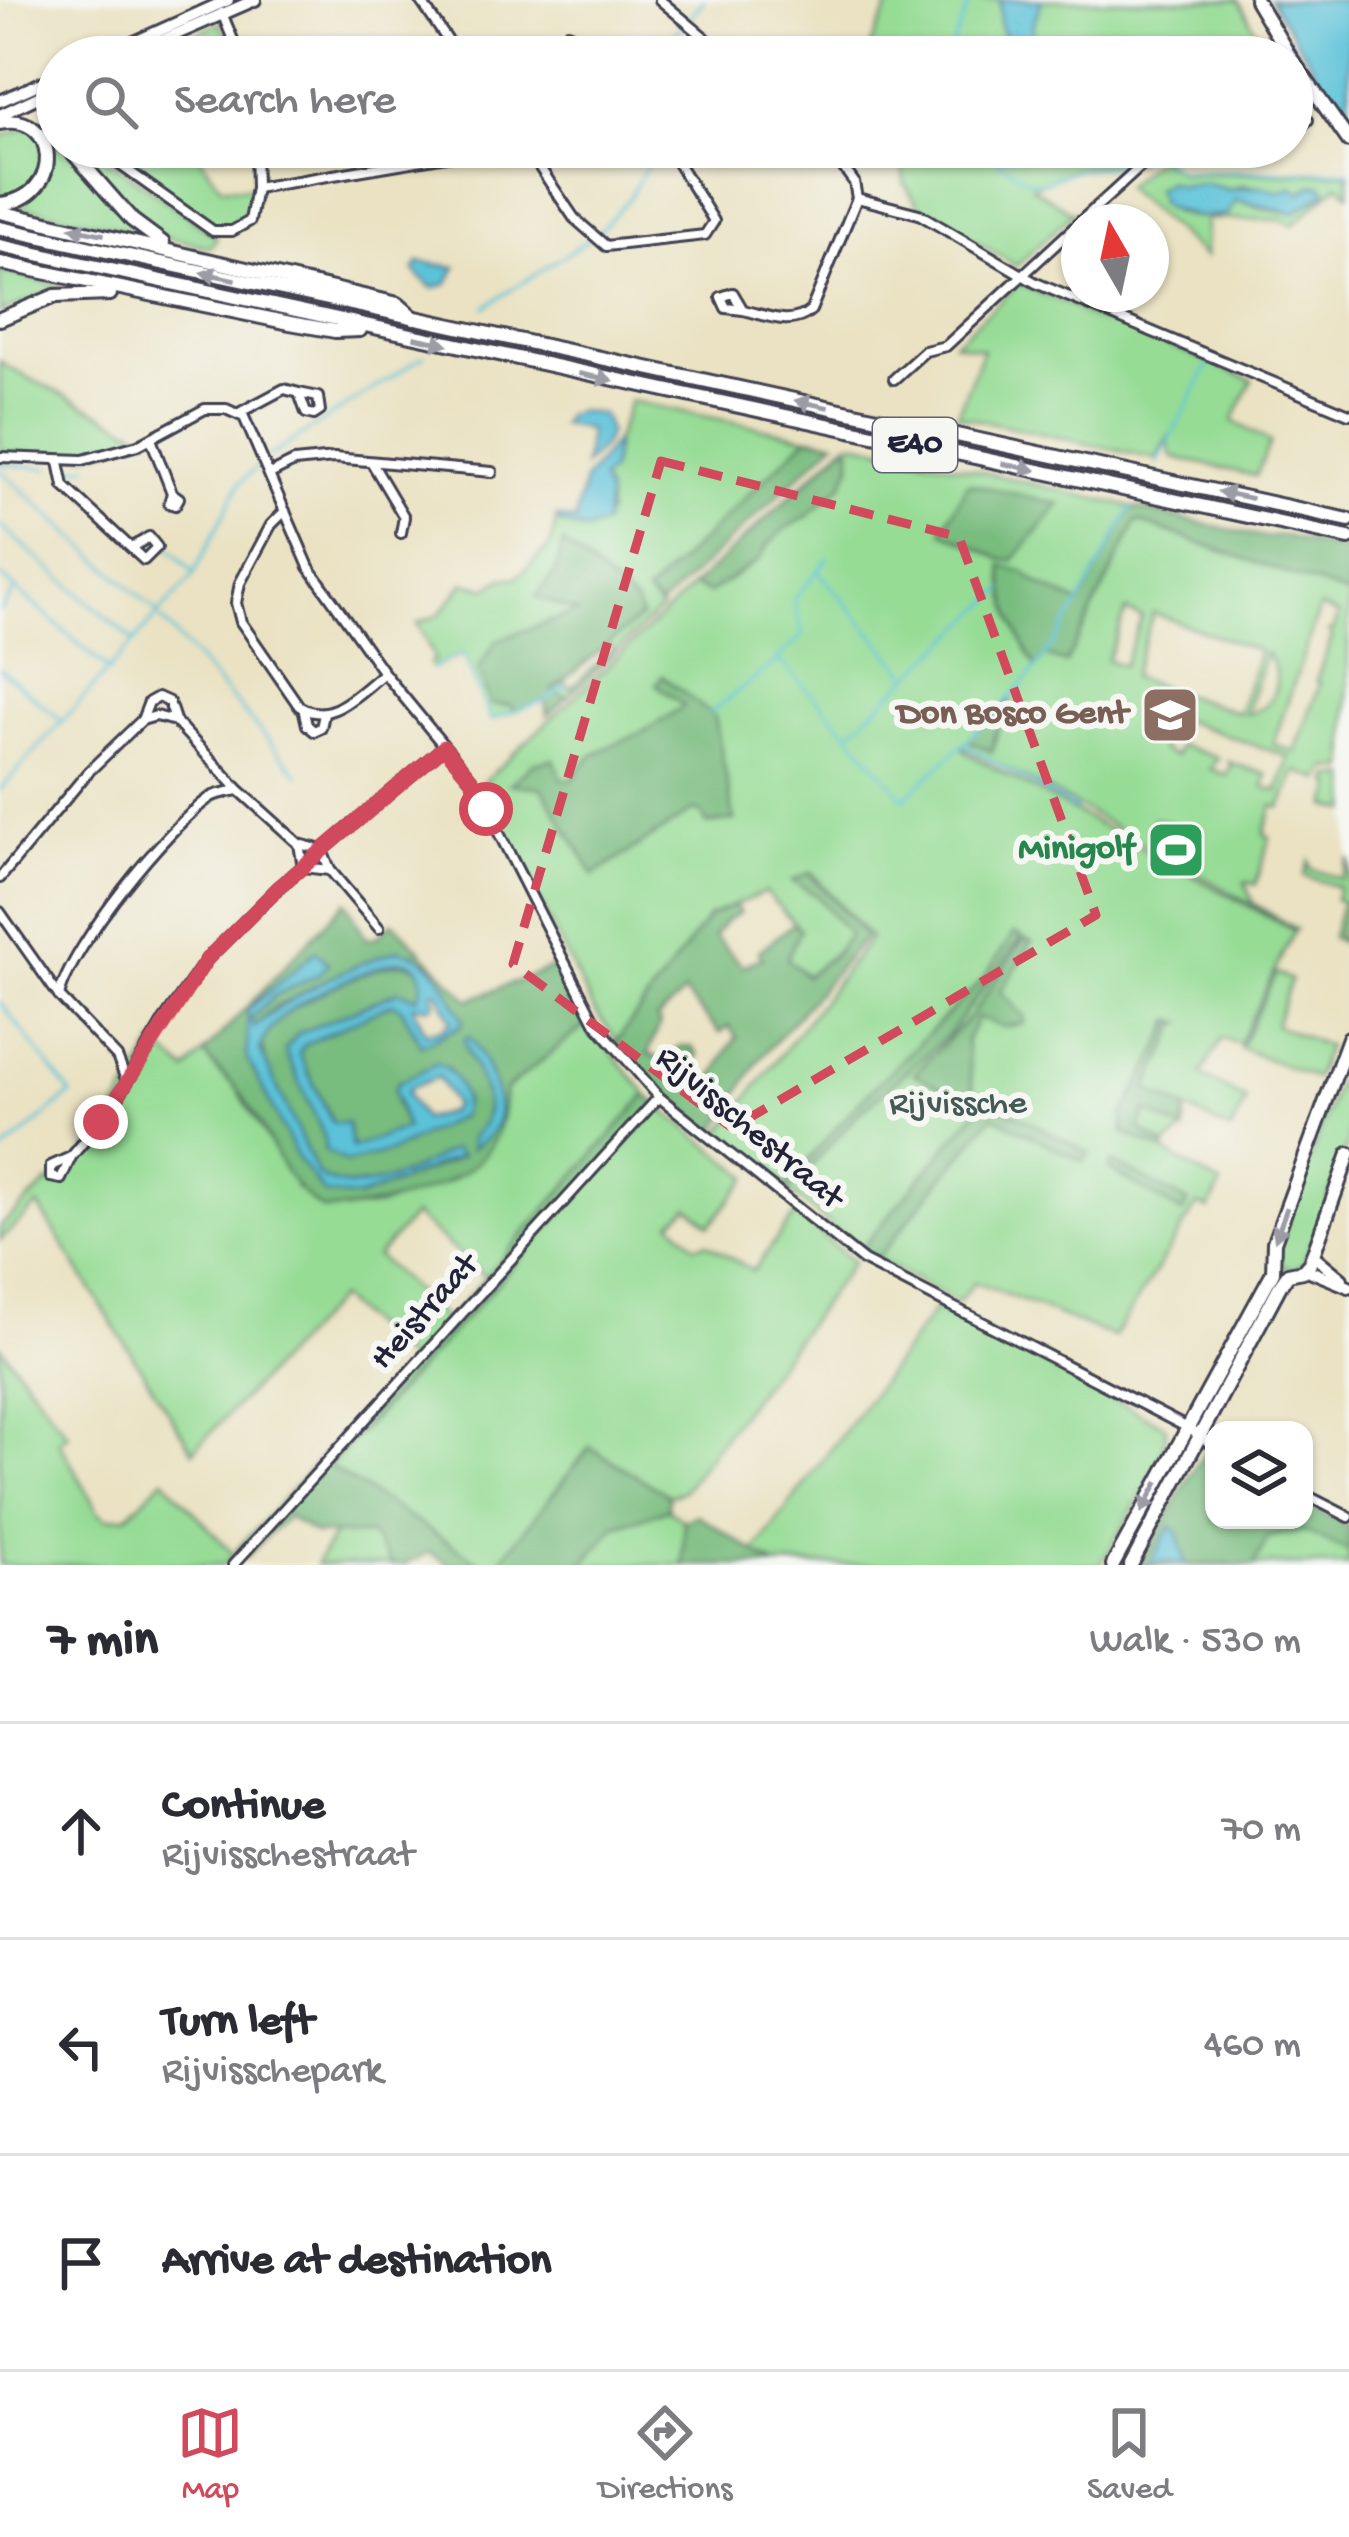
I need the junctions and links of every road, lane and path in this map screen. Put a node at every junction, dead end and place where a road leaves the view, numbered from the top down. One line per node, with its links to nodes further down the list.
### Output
1 (255, 0): 5 (main road)
2 (420, 0): 10 (street)
3 (660, 0): 12 (street)
4 (1256, 0): 13 (highway)
5 (223, 4): 7 (main road); 8 (main road); 9 (street)
6 (568, 33): 11 (street)
7 (149, 36)
8 (163, 36)
9 (233, 36)
10 (445, 36)
11 (567, 36)
12 (703, 36)
13 (1278, 36)
14 (36, 85): 16 (main road)
15 (1313, 89): 20 (highway)
16 (0, 101)
17 (36, 101): 18 (main road)
18 (0, 119): 19 (highway)
19 (36, 134)
20 (1349, 141)
21 (44, 168): 33 (highway)
22 (86, 168): 37 (highway)
23 (125, 168): 30 (street)
24 (256, 168): 30 (street)
25 (377, 168): 30 (street)
26 (544, 168): 27 (street)
27 (681, 168)
28 (844, 168): 31 (street)
29 (1139, 168): 32 (street)
30 (256, 188)
31 (857, 198): 39 (street); 41 (street)
32 (1100, 204)
33 (0, 208): 37 (highway, one-way to 33)
34 (0, 228): 43 (highway, E40, one-way to 34)
35 (1061, 240): 39 (street)
36 (0, 246): 44 (highway, E40)
37 (175, 250): 43 (highway)
38 (0, 263): 40 (highway)
39 (1022, 276): 45 (street); 48 (street)
40 (153, 296): 42 (highway); 44 (highway)
41 (743, 310)
42 (0, 319)
43 (415, 319): 57 (highway, E40, one-way to 43)
44 (379, 330): 59 (highway, E40, one-way to 59)
45 (894, 379)
46 (299, 393): 47 (street)
47 (239, 413): 49 (street); 54 (street, Rijvisschestraat)
48 (1349, 414)
49 (151, 439): 51 (street); 55 (street)
50 (0, 457): 51 (street)
51 (59, 462): 60 (street)
52 (372, 464): 53 (street); 54 (street); 58 (street)
53 (493, 472)
54 (270, 474): 56 (street, Rijvisschestraat)
55 (172, 493)
56 (286, 511): 61 (street, Rijvisschestraat); 62 (street)
57 (1349, 520)
58 (401, 533)
59 (1349, 538)
60 (130, 548)
61 (383, 673): 63 (street); 66 (street, Rijvisschestraat)
62 (304, 710): 63 (street); 63 (street)
63 (324, 714)
64 (142, 719): 65 (street); 65 (street); 74 (street)
65 (175, 721): 67 (street)
66 (444, 747): 71 (street); 84 (street, Rijvisschestraat)
67 (216, 768): 68 (street); 69 (street)
68 (238, 790): 69 (street); 70 (street)
69 (214, 796): 77 (street)
70 (299, 844): 71 (street); 72 (street)
71 (322, 850): 72 (street); 73 (street)
72 (303, 866): 73 (street); 81 (street)
73 (329, 870): 76 (street)
74 (0, 878)
75 (0, 913): 78 (street)
76 (379, 928)
77 (68, 969): 78 (street); 79 (street)
78 (40, 972): 79 (street)
79 (59, 996): 82 (street)
80 (1349, 1038): 88 (highway, one-way to 88)
81 (145, 1051): 82 (street); 83 (street)
82 (117, 1057): 83 (street)
83 (127, 1082): 86 (street)
84 (659, 1097): 93 (street, Rijvisschestraat); 98 (street, Heistraat)
85 (1349, 1154): 87 (highway)
86 (70, 1157)
87 (1313, 1255): 89 (highway); 91 (main road)
88 (1274, 1264): 90 (highway); 93 (highway)
89 (1305, 1269): 90 (highway); 91 (main road)
90 (1288, 1274): 92 (highway)
91 (1349, 1286)
92 (1218, 1421)
93 (1188, 1428): 94 (street, Rijvisschestraat); 99 (highway, one-way to 99)
94 (1205, 1441)
95 (1205, 1446): 100 (highway)
96 (1313, 1499): 97 (street)
97 (1349, 1517)
98 (233, 1565)
99 (1113, 1565)
100 (1130, 1565)

